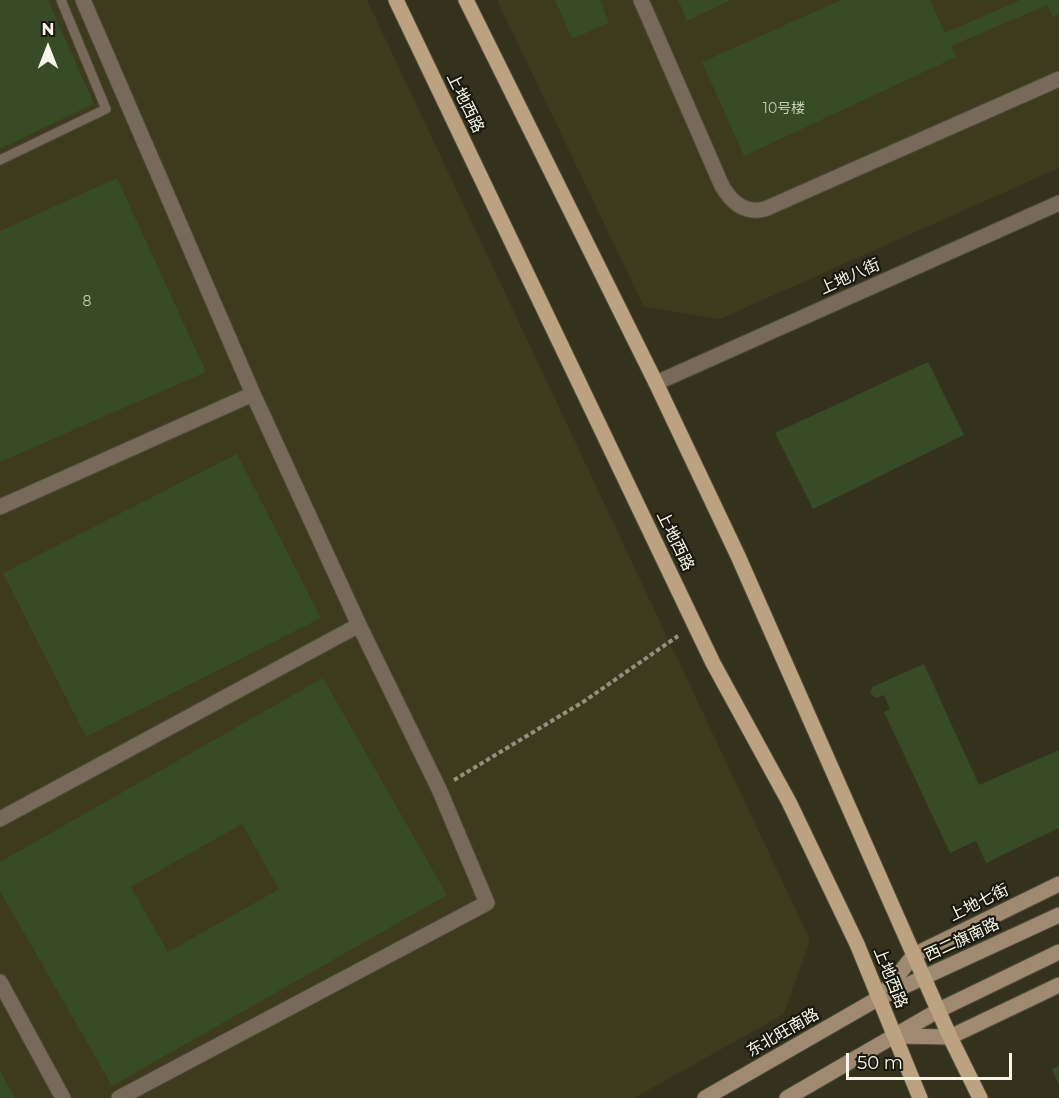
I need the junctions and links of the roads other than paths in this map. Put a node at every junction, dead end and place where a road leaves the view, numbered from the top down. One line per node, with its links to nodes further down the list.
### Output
1 (61, 0): 7 (lane)
2 (83, 0): 10 (street)
3 (396, 0): 21 (main road, 上地西路)
4 (466, 0): 9 (main road, 上地西路)
5 (641, 0): 6 (street)
6 (1059, 79)
7 (0, 160)
8 (1059, 203): 9 (street, 上地八街)
9 (656, 383): 17 (main road, 上地西路)
10 (254, 394): 11 (street); 12 (street)
11 (0, 507)
12 (358, 625): 13 (street); 26 (street)
13 (0, 819)
14 (1059, 884): 17 (main road, 上地七街)
15 (1059, 915): 18 (main road, 西二旗南路)
16 (1059, 952): 22 (main road)
17 (914, 955): 18 (main road, 上地西路); 21 (main road)
18 (924, 977): 21 (main road, 西二旗南路); 22 (main road, 上地西路)
19 (0, 982): 25 (street)
20 (1059, 985): 24 (main road)
21 (879, 998): 23 (main road, 上地西路); 27 (main road, 东北旺南路)
22 (939, 1010): 23 (main road); 24 (main road, 上地西路)
23 (895, 1036): 24 (main road); 28 (main road); 29 (main road, 上地西路)
24 (951, 1037): 30 (main road, 上地西路)
25 (63, 1098)
26 (119, 1098)
27 (705, 1098)
28 (787, 1098)
29 (920, 1098)
30 (981, 1098)

